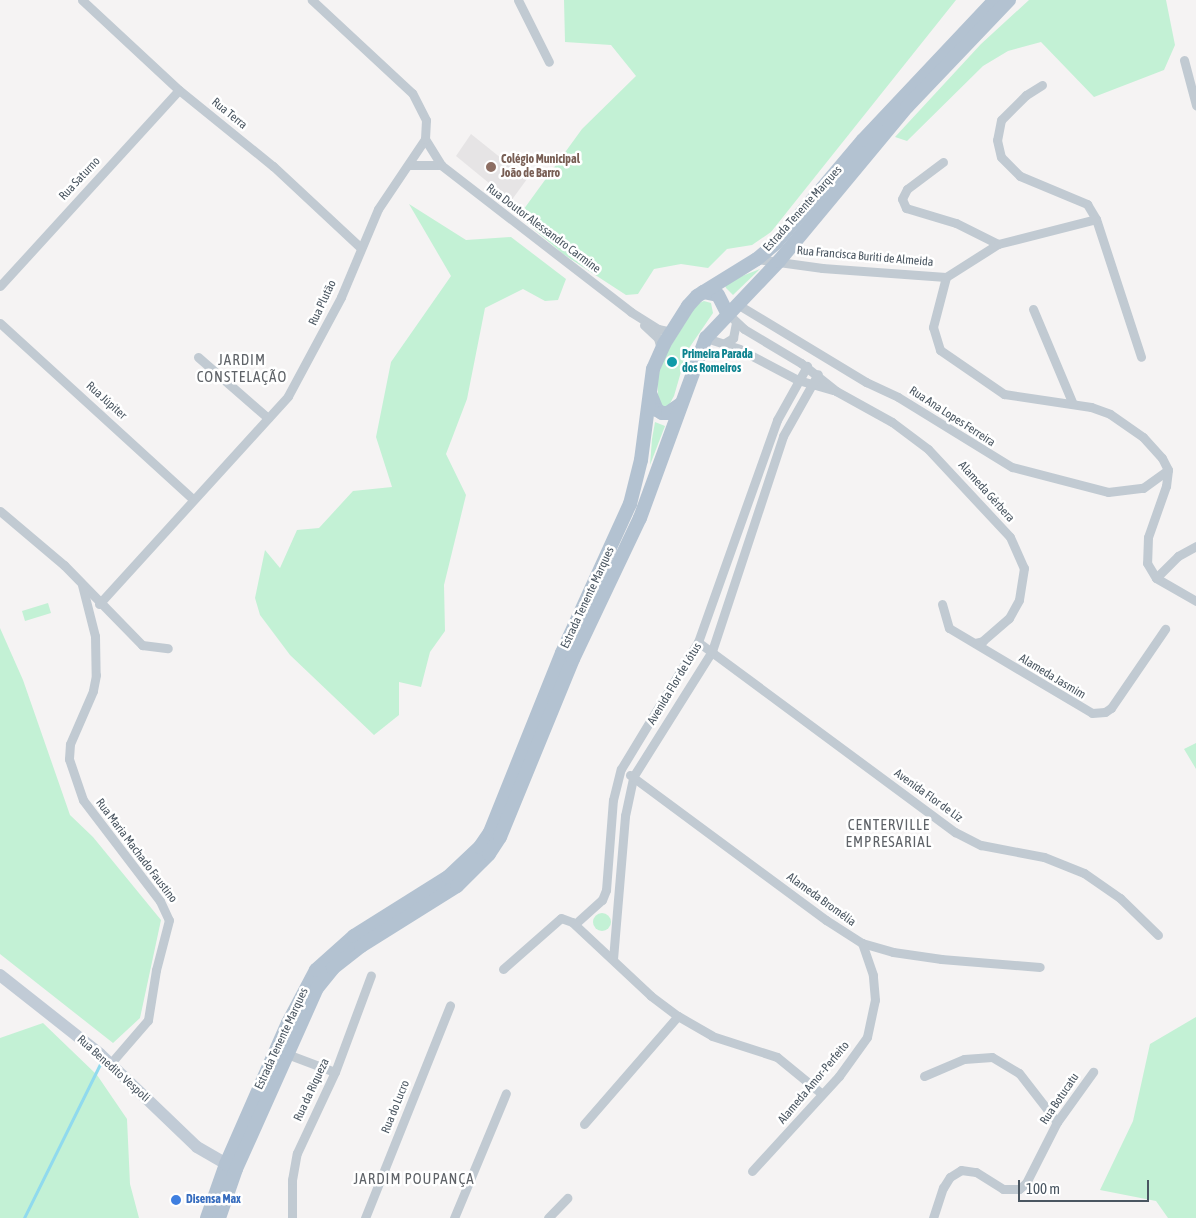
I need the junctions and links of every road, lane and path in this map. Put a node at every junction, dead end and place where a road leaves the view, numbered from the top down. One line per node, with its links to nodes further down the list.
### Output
1 (82, 0): 9 (street, Rua Terra)
2 (312, 0): 11 (street)
3 (518, 0): 7 (street)
4 (996, 0): 18 (main road, Estrada Tenente Marques)
5 (1009, 0): 19 (main road, Estrada Tenente Marques)
6 (1184, 60): 10 (street)
7 (549, 62)
8 (1042, 85): 15 (street)
9 (179, 90): 17 (street, Rua Terra); 21 (street, Rua Saturno)
10 (1196, 105)
11 (425, 139): 13 (street, Rua Plutão); 14 (street, Rua Doutor Alessandro Carmine)
12 (943, 162): 16 (street)
13 (409, 165): 14 (street); 17 (street, Rua Plutão)
14 (441, 165): 24 (street, Rua Doutor Alessandro Carmine)
15 (1096, 219): 16 (street); 31 (street)
16 (998, 244): 20 (street)
17 (360, 246): 41 (street, Rua Plutão)
18 (757, 259): 19 (street, Rua Francisca Buriti de Almeida); 22 (main road, Estrada Tenente Marques)
19 (779, 261): 20 (street, Rua Francisca Buriti de Almeida); 25 (main road, Estrada Tenente Marques)
20 (946, 277): 40 (street, Rua Francisca Buriti de Almeida)
21 (0, 286)
22 (703, 292): 25 (main road); 27 (main road, Estrada Tenente Marques)
23 (1033, 309): 40 (street)
24 (632, 312): 27 (street, Rua Doutor Alessandro Carmine); 30 (street, Rua Doutor Alessandro Carmine)
25 (734, 314): 28 (main road, Estrada Tenente Marques); 29 (street); 33 (street, Alameda Gérbera); 42 (street, Rua Ana Lopes Ferreira)
26 (0, 323): 43 (street, Rua Júpiter)
27 (672, 332): 30 (main road, Estrada Tenente Marques)
28 (706, 338): 29 (street, Alameda Gérbera); 39 (main road, Estrada Tenente Marques)
29 (723, 344): 35 (street, Alameda Gérbera)
30 (661, 349): 38 (main road, Estrada Tenente Marques)
31 (1141, 356)
32 (198, 357): 41 (street)
33 (806, 366): 34 (street, Alameda Gérbera); 35 (street, Avenida Flor de Lótus)
34 (818, 374): 36 (street, Avenida Flor de Lótus); 37 (street, Alameda Gérbera)
35 (798, 380): 36 (street, Alameda Gérbera); 52 (street, Avenida Flor de Lótus)
36 (812, 385): 37 (street, Alameda Gérbera); 55 (street, Avenida Flor de Lótus)
37 (836, 391): 53 (street, Alameda Gérbera)
38 (650, 393): 39 (main road); 77 (main road, Estrada Tenente Marques)
39 (681, 404): 68 (main road, Estrada Tenente Marques)
40 (1073, 404): 42 (street, Rua Francisca Buriti de Almeida)
41 (268, 418): 43 (street, Rua Plutão)
42 (1168, 470): 46 (street)
43 (193, 499): 49 (street, Rua Plutão)
44 (0, 512): 47 (street)
45 (1196, 546): 46 (street)
46 (1156, 578): 48 (street)
47 (82, 585): 49 (street); 69 (street, Rua Maria Machado Faustino)
48 (1196, 600)
49 (99, 604): 54 (street)
50 (942, 604): 53 (street, Alameda Jasmim)
51 (1165, 629): 53 (street, Alameda Jasmim)
52 (698, 642): 55 (street, Avenida Flor de Liz); 56 (street, Avenida Flor de Lótus)
53 (975, 643)
54 (168, 648)
55 (712, 651): 57 (street, Avenida Flor de Lótus); 59 (street, Avenida Flor de Liz)
56 (621, 769): 57 (street, Alameda Bromélia); 58 (street, Avenida Flor de Lótus)
57 (633, 777): 60 (street, Alameda Bromélia); 61 (street, Avenida Flor de Lótus)
58 (575, 924): 61 (street); 63 (street)
59 (1158, 936)
60 (862, 942): 62 (street, Alameda Bromélia); 74 (street, Alameda Amor-Perfeito)
61 (614, 959): 67 (street)
62 (1040, 968)
63 (503, 969)
64 (0, 975): 69 (street, Rua Benedito Vespoli)
65 (371, 976): 70 (street, Rua da Riqueza)
66 (450, 1004): 83 (street, Rua do Lucro)
67 (678, 1016): 74 (street); 76 (street)
68 (287, 1054): 70 (street); 81 (main road, Estrada Tenente Marques)
69 (110, 1064): 77 (street, Rua Benedito Vespoli)
70 (335, 1072): 82 (street, Rua da Riqueza)
71 (1093, 1072): 75 (street, Rua Botucatu)
72 (924, 1076): 75 (street)
73 (506, 1093): 84 (street)
74 (822, 1094): 78 (street, Alameda Amor-Perfeito)
75 (1057, 1122): 86 (street, Rua Botucatu)
76 (584, 1124)
77 (226, 1164): 80 (main road, Estrada Tenente Marques)
78 (752, 1171)
79 (567, 1198): 85 (street)
80 (207, 1218)
81 (220, 1218)
82 (292, 1218)
83 (365, 1218)
84 (454, 1218)
85 (548, 1218)
86 (933, 1218)

